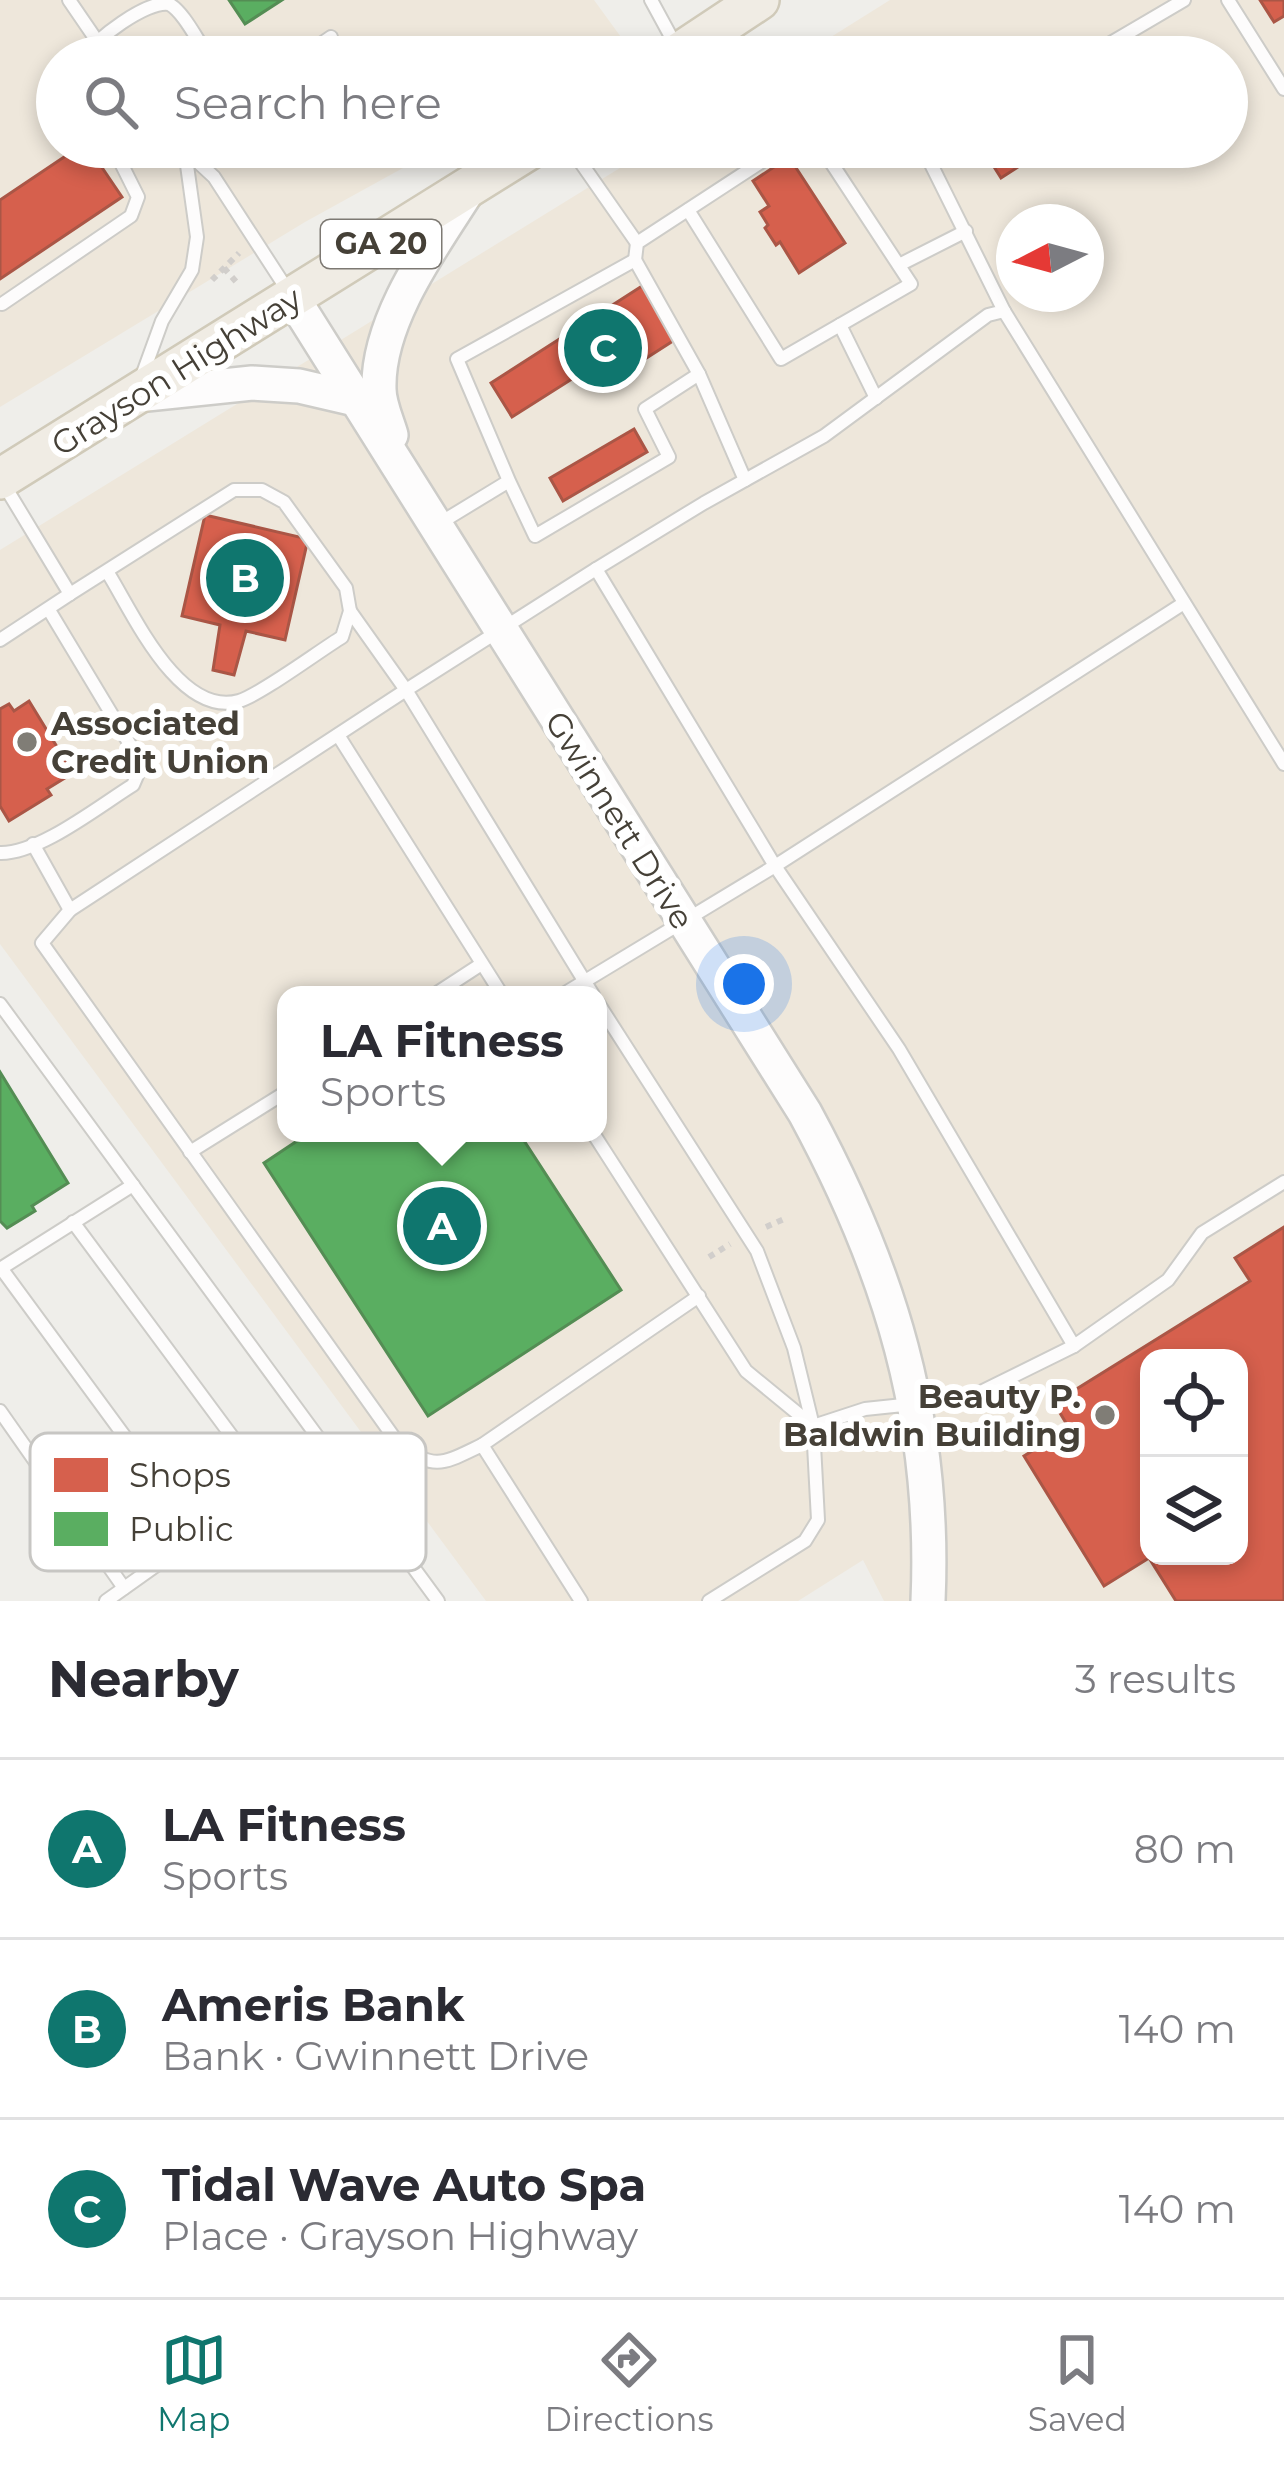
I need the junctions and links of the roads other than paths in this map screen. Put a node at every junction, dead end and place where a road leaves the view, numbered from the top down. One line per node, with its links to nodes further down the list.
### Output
1 (69, 0): 6 (lane)
2 (651, 0): 9 (lane)
3 (759, 0): 10 (main road)
4 (1184, 0): 11 (lane)
5 (1228, 0): 12 (lane)
6 (94, 36)
7 (98, 36): 8 (lane)
8 (194, 36)
9 (667, 36)
10 (705, 36)
11 (1123, 36)
12 (1284, 89)
13 (123, 168): 29 (lane)
14 (185, 168): 34 (lane)
15 (203, 168): 28 (lane)
16 (501, 168): 21 (main road, Grayson Highway / GA 20)
17 (585, 168): 24 (lane)
18 (752, 168): 22 (lane)
19 (835, 168): 26 (lane)
20 (933, 168): 23 (lane)
21 (468, 190): 28 (main road, Grayson Highway / GA 20); 37 (street)
22 (688, 210): 24 (lane); 32 (lane)
23 (966, 231): 26 (lane); 27 (lane)
24 (637, 243): 25 (lane)
25 (635, 260): 33 (lane); 40 (lane)
26 (898, 265): 32 (lane)
27 (996, 294)
28 (294, 299): 34 (main road, Grayson Highway / GA 20); 36 (street, Gwinnett Drive)
29 (2, 304)
30 (1001, 312): 35 (lane)
31 (1005, 312): 45 (lane)
32 (840, 325): 35 (lane)
33 (699, 374): 39 (lane); 40 (lane)
34 (135, 395): 36 (street); 38 (main road, Grayson Highway / GA 20)
35 (876, 398): 39 (lane)
36 (355, 399): 37 (street, Gwinnett Drive)
37 (403, 477): 41 (street, Gwinnett Drive)
38 (0, 479): 44 (lane)
39 (745, 479): 42 (lane)
40 (509, 482): 41 (lane)
41 (434, 527): 48 (street, Gwinnett Drive)
42 (596, 569): 48 (lane); 55 (lane)
43 (108, 573): 44 (lane); 47 (lane); 47 (lane)
44 (70, 595): 46 (lane)
45 (1184, 603): 52 (lane); 55 (lane)
46 (49, 610): 49 (lane); 53 (lane)
47 (350, 611): 50 (lane)
48 (499, 628): 50 (lane); 57 (street, Gwinnett Drive)
49 (0, 640)
50 (406, 690): 51 (lane); 59 (lane)
51 (338, 735): 56 (lane); 58 (lane)
52 (1284, 764)
53 (33, 844): 54 (lane); 56 (lane)
54 (0, 853)
55 (775, 866): 57 (lane); 75 (lane)
56 (70, 910): 69 (lane)
57 (682, 921): 59 (lane); 76 (street, Gwinnett Drive)
58 (480, 965): 60 (lane); 61 (lane)
59 (584, 981): 62 (lane); 63 (lane)
60 (448, 986)
61 (495, 986)
62 (576, 986)
63 (587, 986)
64 (0, 1004): 66 (lane)
65 (607, 1017): 78 (lane)
66 (6, 1019): 71 (lane)
67 (277, 1098): 69 (lane)
68 (599, 1142): 74 (lane)
69 (190, 1152): 82 (lane)
70 (1284, 1182): 75 (lane)
71 (133, 1185): 72 (lane); 81 (lane)
72 (74, 1222): 73 (lane); 80 (lane)
73 (0, 1269): 79 (lane)
74 (699, 1296): 78 (lane); 83 (lane)
75 (1074, 1346): 76 (lane)
76 (915, 1404): 78 (lane); 94 (street, Gwinnett Drive)
77 (0, 1411): 84 (lane)
78 (813, 1426): 93 (lane)
79 (121, 1433)
80 (229, 1433)
81 (314, 1433)
82 (391, 1433)
83 (482, 1445): 85 (lane); 92 (lane)
84 (30, 1454)
85 (426, 1463)
86 (112, 1571): 89 (lane)
87 (147, 1571): 89 (lane)
88 (415, 1571): 91 (lane)
89 (124, 1588): 90 (lane)
90 (106, 1601)
91 (437, 1601)
92 (581, 1601)
93 (710, 1601)
94 (928, 1601)

